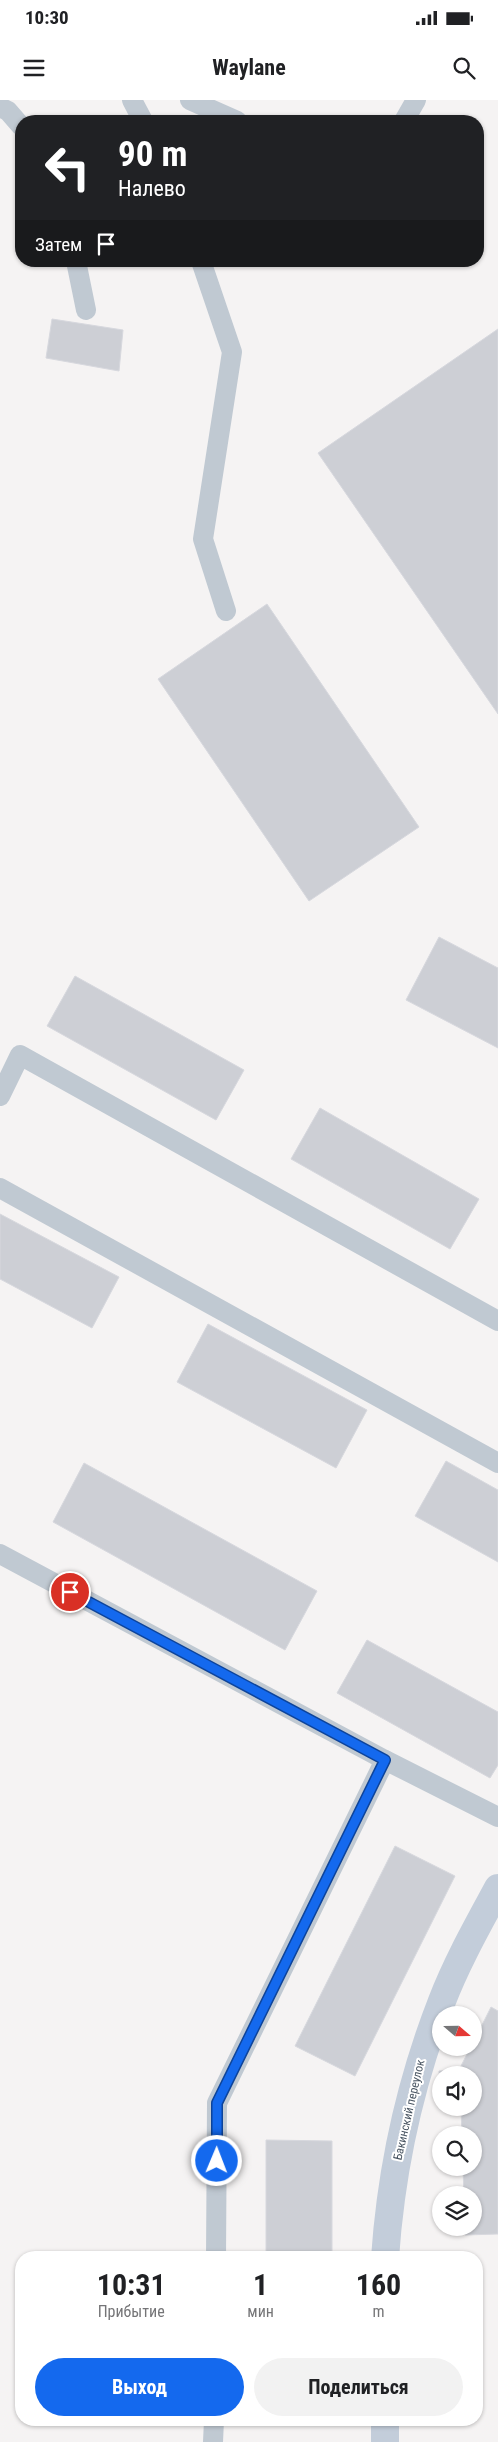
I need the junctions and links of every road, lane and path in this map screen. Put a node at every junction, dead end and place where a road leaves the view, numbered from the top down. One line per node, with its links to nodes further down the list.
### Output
1 (132, 100): 5 (lane)
2 (190, 100): 6 (lane)
3 (416, 100): 7 (lane)
4 (0, 107): 8 (lane)
5 (140, 115)
6 (224, 115)
7 (407, 115)
8 (15, 119)
9 (77, 267): 11 (lane)
10 (203, 267): 12 (lane)
11 (86, 310)
12 (226, 611)
13 (0, 1096): 15 (lane)
14 (0, 1188): 16 (lane)
15 (498, 1321)
16 (498, 1463)
17 (0, 1554): 18 (lane)
18 (385, 1760): 19 (lane); 21 (lane)
19 (498, 1817)
20 (498, 1888): 22 (street, Бакинский переулок)
21 (216, 2251)
22 (385, 2251)
23 (214, 2426): 25 (lane)
24 (385, 2426): 26 (street)
25 (214, 2442)
26 (385, 2442)

